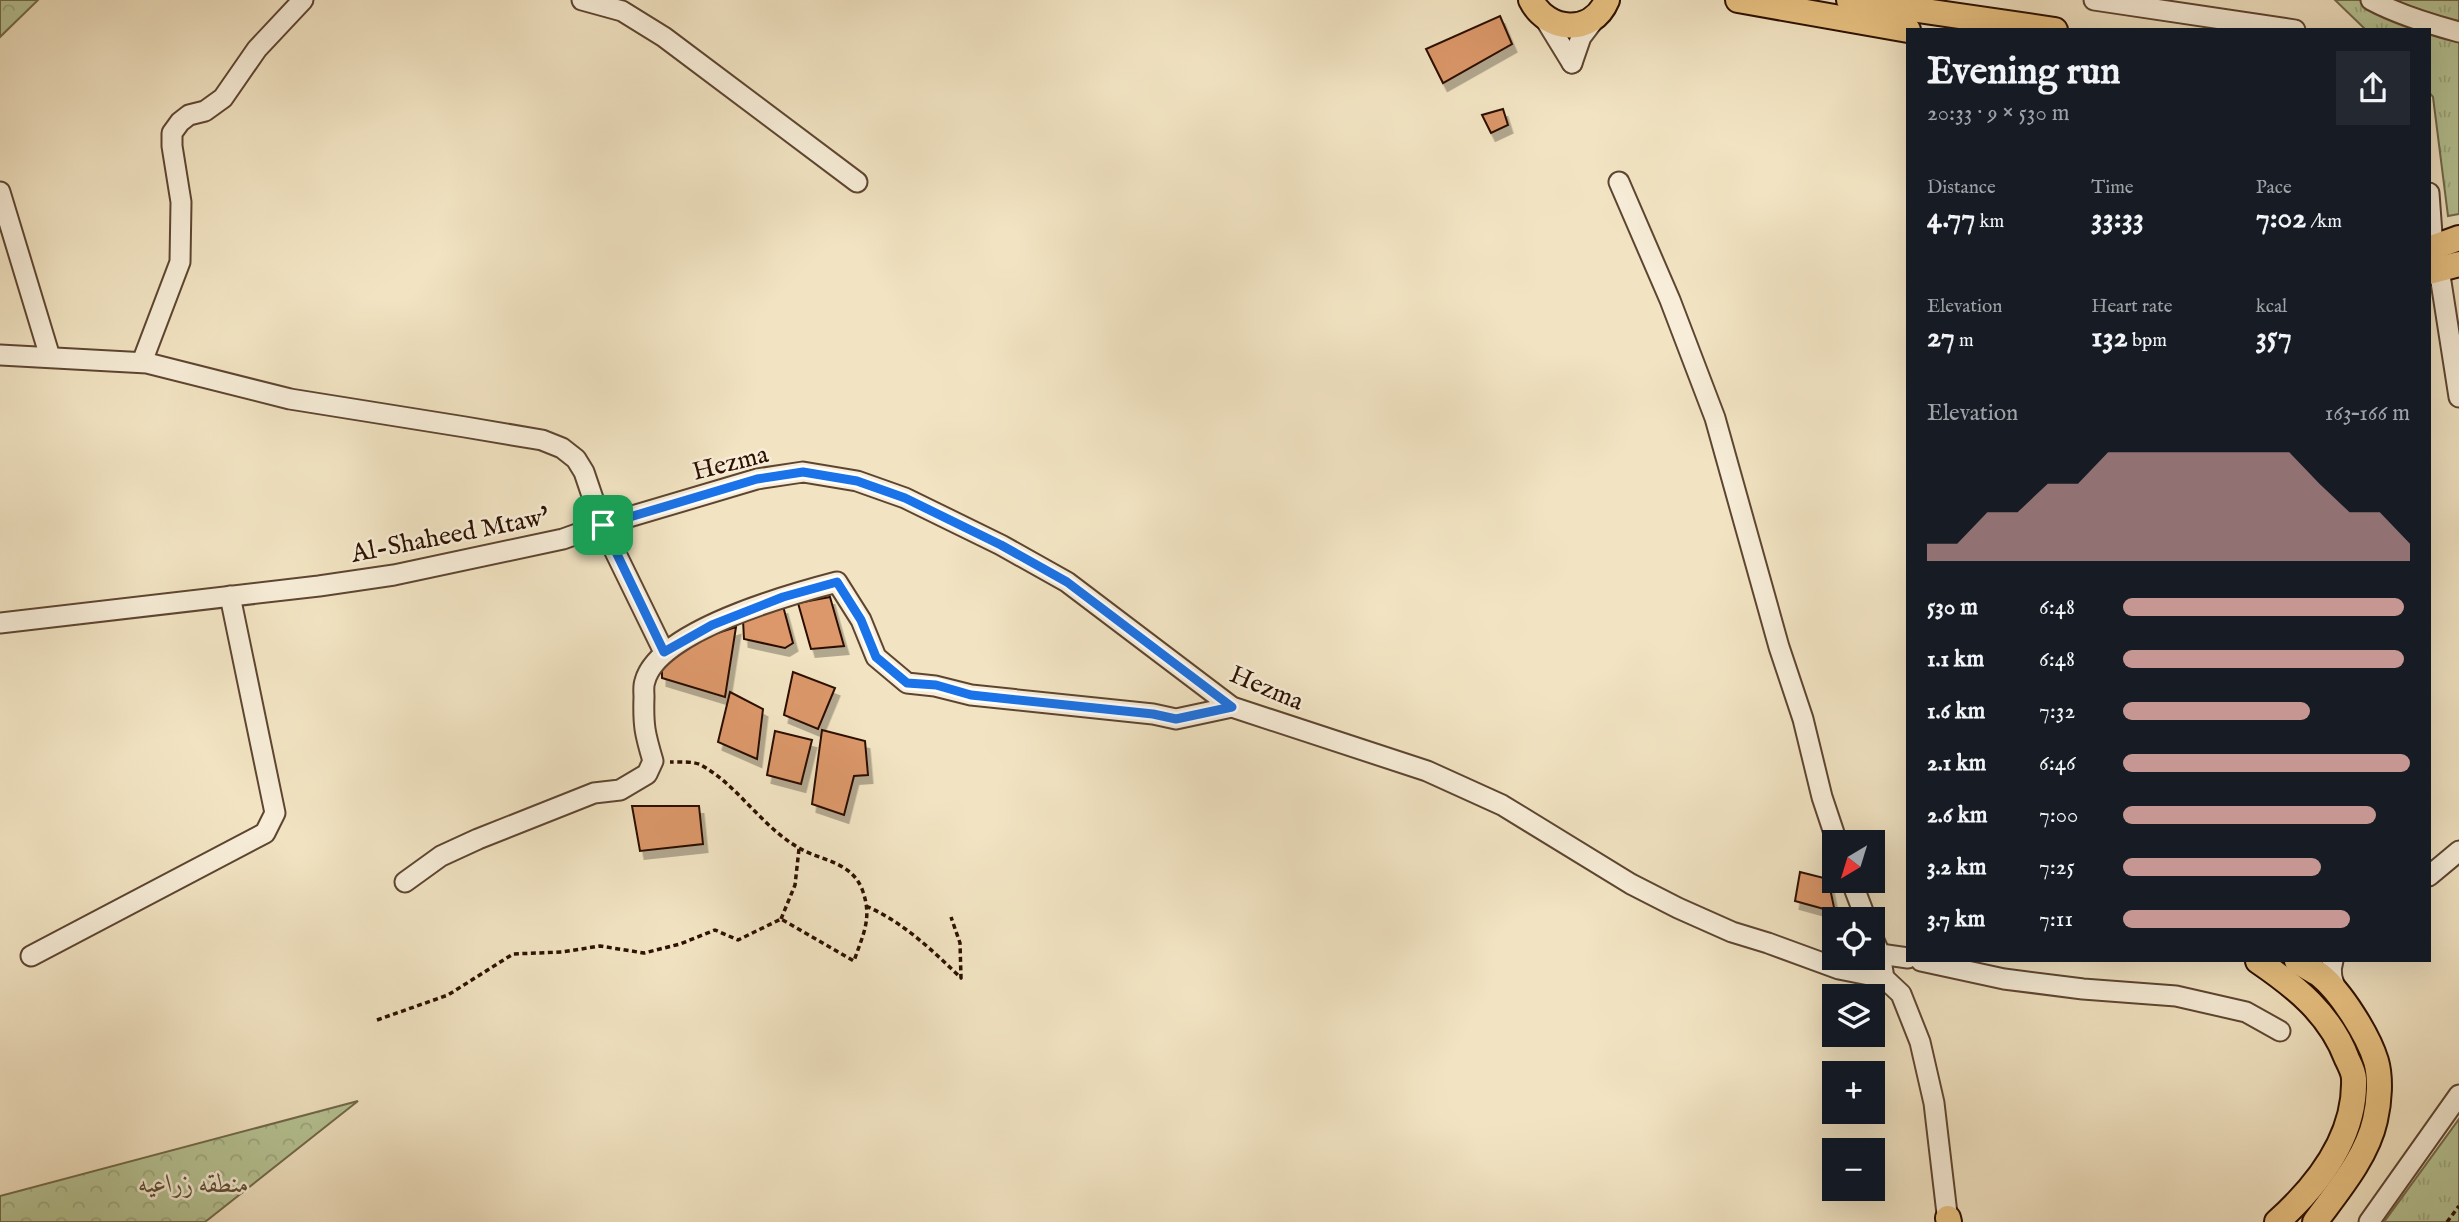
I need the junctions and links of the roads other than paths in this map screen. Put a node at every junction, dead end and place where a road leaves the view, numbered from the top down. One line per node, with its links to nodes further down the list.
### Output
1 (303, 0): 21 (street)
2 (582, 0): 13 (street)
3 (1738, 0): 11 (main road)
4 (1849, 0): 9 (main road)
5 (2094, 0): 10 (street)
6 (2371, 0): 12 (street)
7 (1607, 5): 8 (main road); 8 (street)
8 (1538, 10)
9 (2041, 28)
10 (2282, 28)
11 (1906, 30)
12 (2459, 32)
13 (857, 182)
14 (1619, 182): 28 (street)
15 (0, 192): 20 (street)
16 (2431, 204): 18 (street)
17 (2459, 238): 18 (main road)
18 (2441, 262): 22 (street)
19 (0, 355): 20 (street)
20 (50, 357): 21 (street)
21 (142, 362): 23 (street)
22 (2459, 397)
23 (603, 525): 24 (street, Al-Shaheed Mtaw'); 26 (street); 27 (street, Hezma)
24 (230, 596): 25 (street, Al-Shaheed Mtaw'); 33 (street)
25 (0, 623)
26 (664, 652): 27 (street); 31 (street)
27 (1232, 707): 41 (street, Hezma)
28 (1833, 830)
29 (2459, 851): 30 (street)
30 (2431, 874)
31 (405, 882)
32 (1885, 949): 34 (street)
33 (31, 956)
34 (1906, 957)
35 (1926, 962): 43 (street)
36 (2259, 962): 46 (main road)
37 (2298, 962): 38 (street); 42 (main road)
38 (2325, 962)
39 (2333, 962): 42 (street)
40 (1882, 970): 41 (street)
41 (1884, 978): 45 (street)
42 (2342, 999): 47 (main road)
43 (2280, 1031)
44 (2459, 1095): 48 (street)
45 (1949, 1221)
46 (2277, 1222)
47 (2315, 1222)
48 (2369, 1222)

